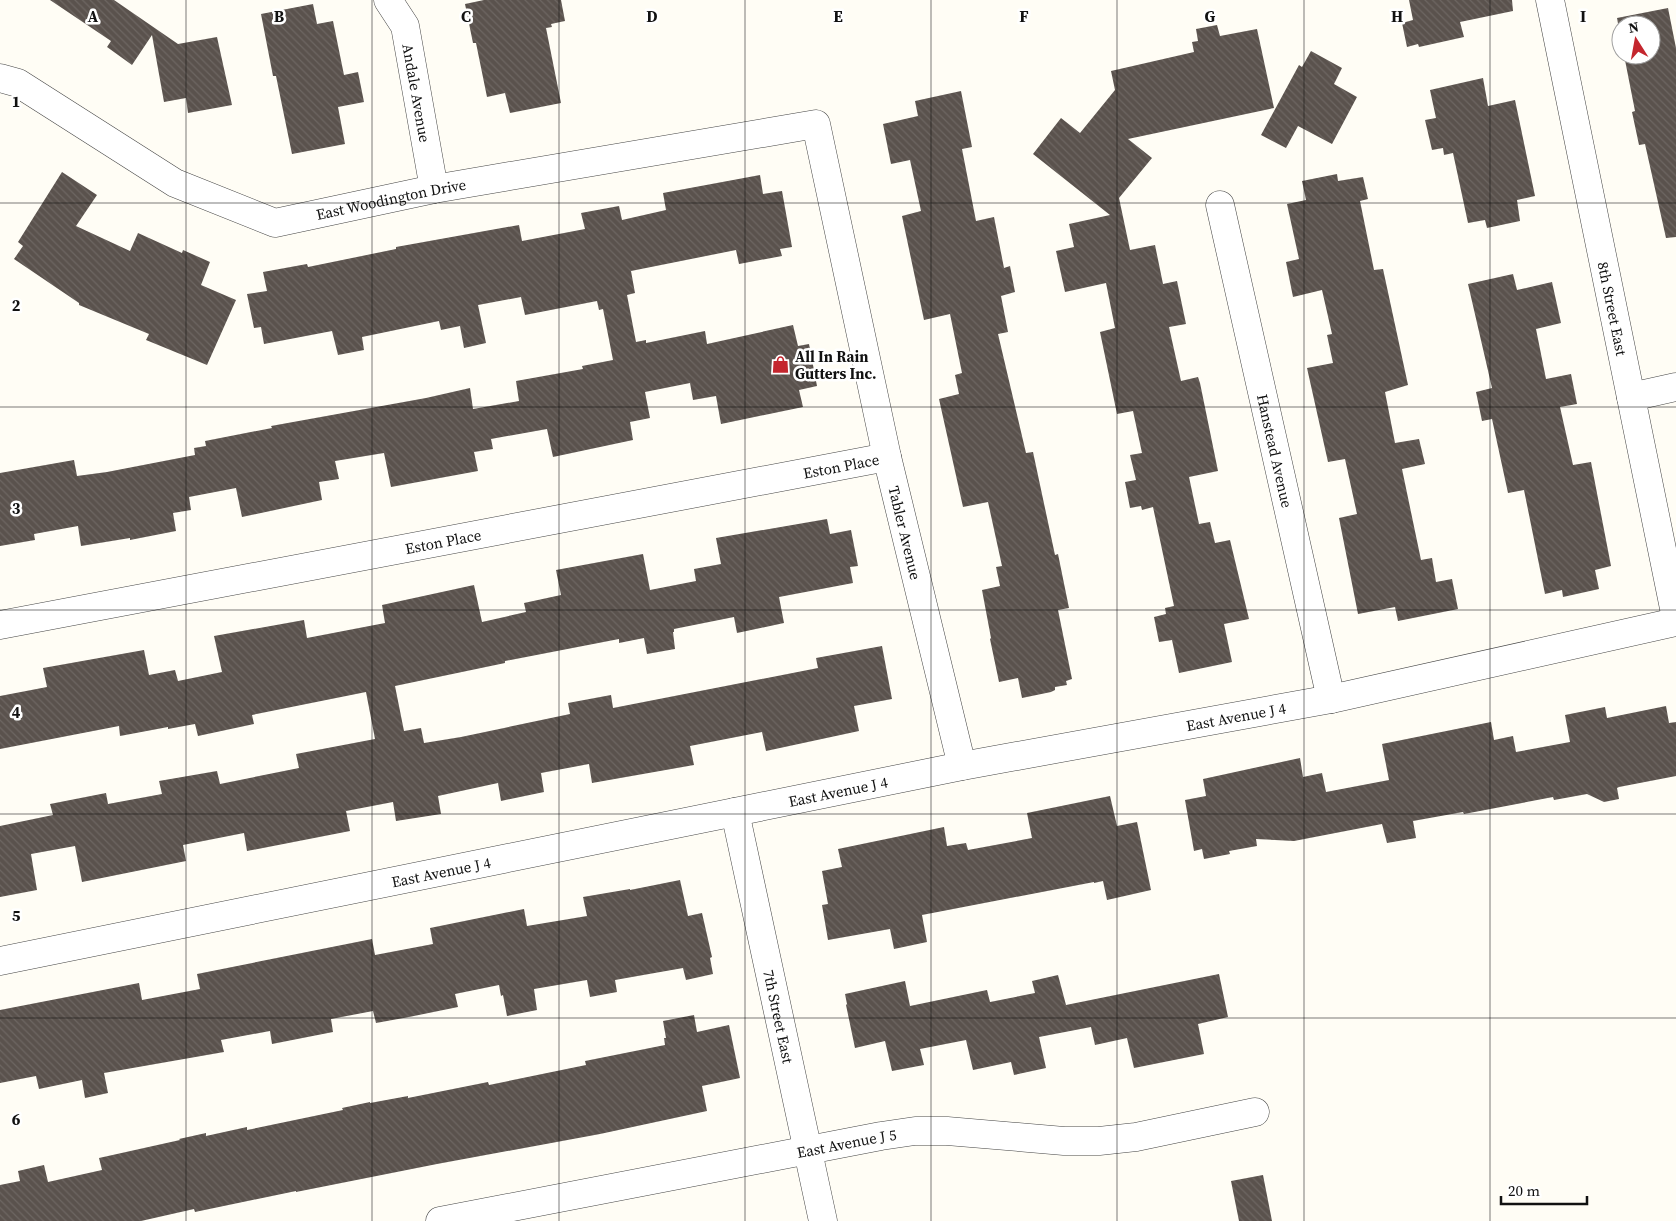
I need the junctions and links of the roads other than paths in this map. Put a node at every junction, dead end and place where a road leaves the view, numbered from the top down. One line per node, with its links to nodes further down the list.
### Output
1 (388, 0): 5 (street, Andale Avenue)
2 (1550, 0): 8 (street, 8th Street East)
3 (0, 78): 5 (street, East Woodington Drive)
4 (816, 124): 5 (street, East Woodington Drive); 9 (street, Tabler Avenue)
5 (434, 189)
6 (1220, 205): 13 (street, Hanstead Avenue)
7 (1676, 387): 8 (street)
8 (1631, 397): 10 (street, 8th Street East)
9 (887, 457): 12 (street, Eston Place); 14 (street, Tabler Avenue)
10 (1676, 618)
11 (1676, 622): 13 (street, East Avenue J 4)
12 (0, 625)
13 (1331, 698): 14 (street, East Avenue J 4)
14 (962, 766): 15 (street, East Avenue J 4)
15 (735, 812): 16 (street, East Avenue J 4); 18 (street, 7th Street East)
16 (0, 961)
17 (1255, 1112): 18 (street, East Avenue J 5)
18 (808, 1150): 19 (street, East Avenue J 5); 20 (street, 7th Street East)
19 (440, 1221)
20 (823, 1221)

